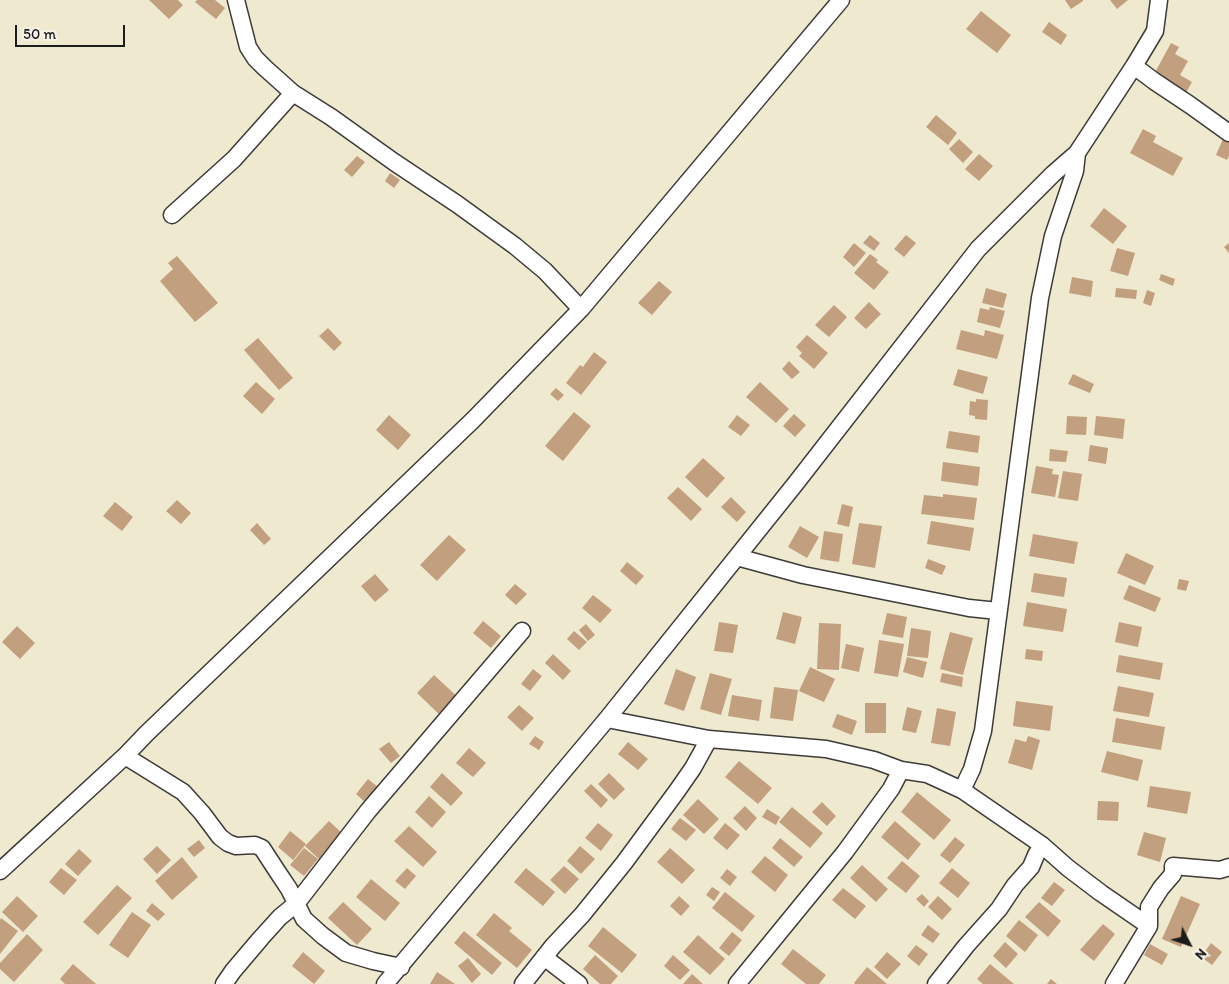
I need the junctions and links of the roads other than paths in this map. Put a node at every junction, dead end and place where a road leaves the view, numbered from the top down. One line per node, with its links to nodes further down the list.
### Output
1 (236, 0): 5 (street)
2 (841, 0): 9 (street)
3 (1159, 0): 4 (street)
4 (1134, 66): 6 (street); 7 (street)
5 (293, 92): 8 (street); 9 (street)
6 (1229, 132)
7 (1077, 153): 10 (street); 11 (street)
8 (172, 215)
9 (581, 309): 15 (street)
10 (737, 557): 11 (street); 13 (street)
11 (998, 611): 17 (street)
12 (522, 631): 21 (street)
13 (607, 718): 14 (street); 24 (street)
14 (709, 739): 16 (street); 23 (street)
15 (125, 756): 20 (street); 21 (street)
16 (901, 770): 17 (street); 29 (street)
17 (962, 790): 18 (street)
18 (1042, 845): 22 (street); 30 (street)
19 (1229, 867): 22 (street)
20 (0, 871)
21 (296, 904): 24 (street); 25 (street)
22 (1148, 926): 31 (street)
23 (544, 957): 27 (street); 28 (street)
24 (401, 967): 26 (street)
25 (224, 984)
26 (385, 984)
27 (523, 984)
28 (579, 984)
29 (736, 984)
30 (936, 984)
31 (1114, 984)

